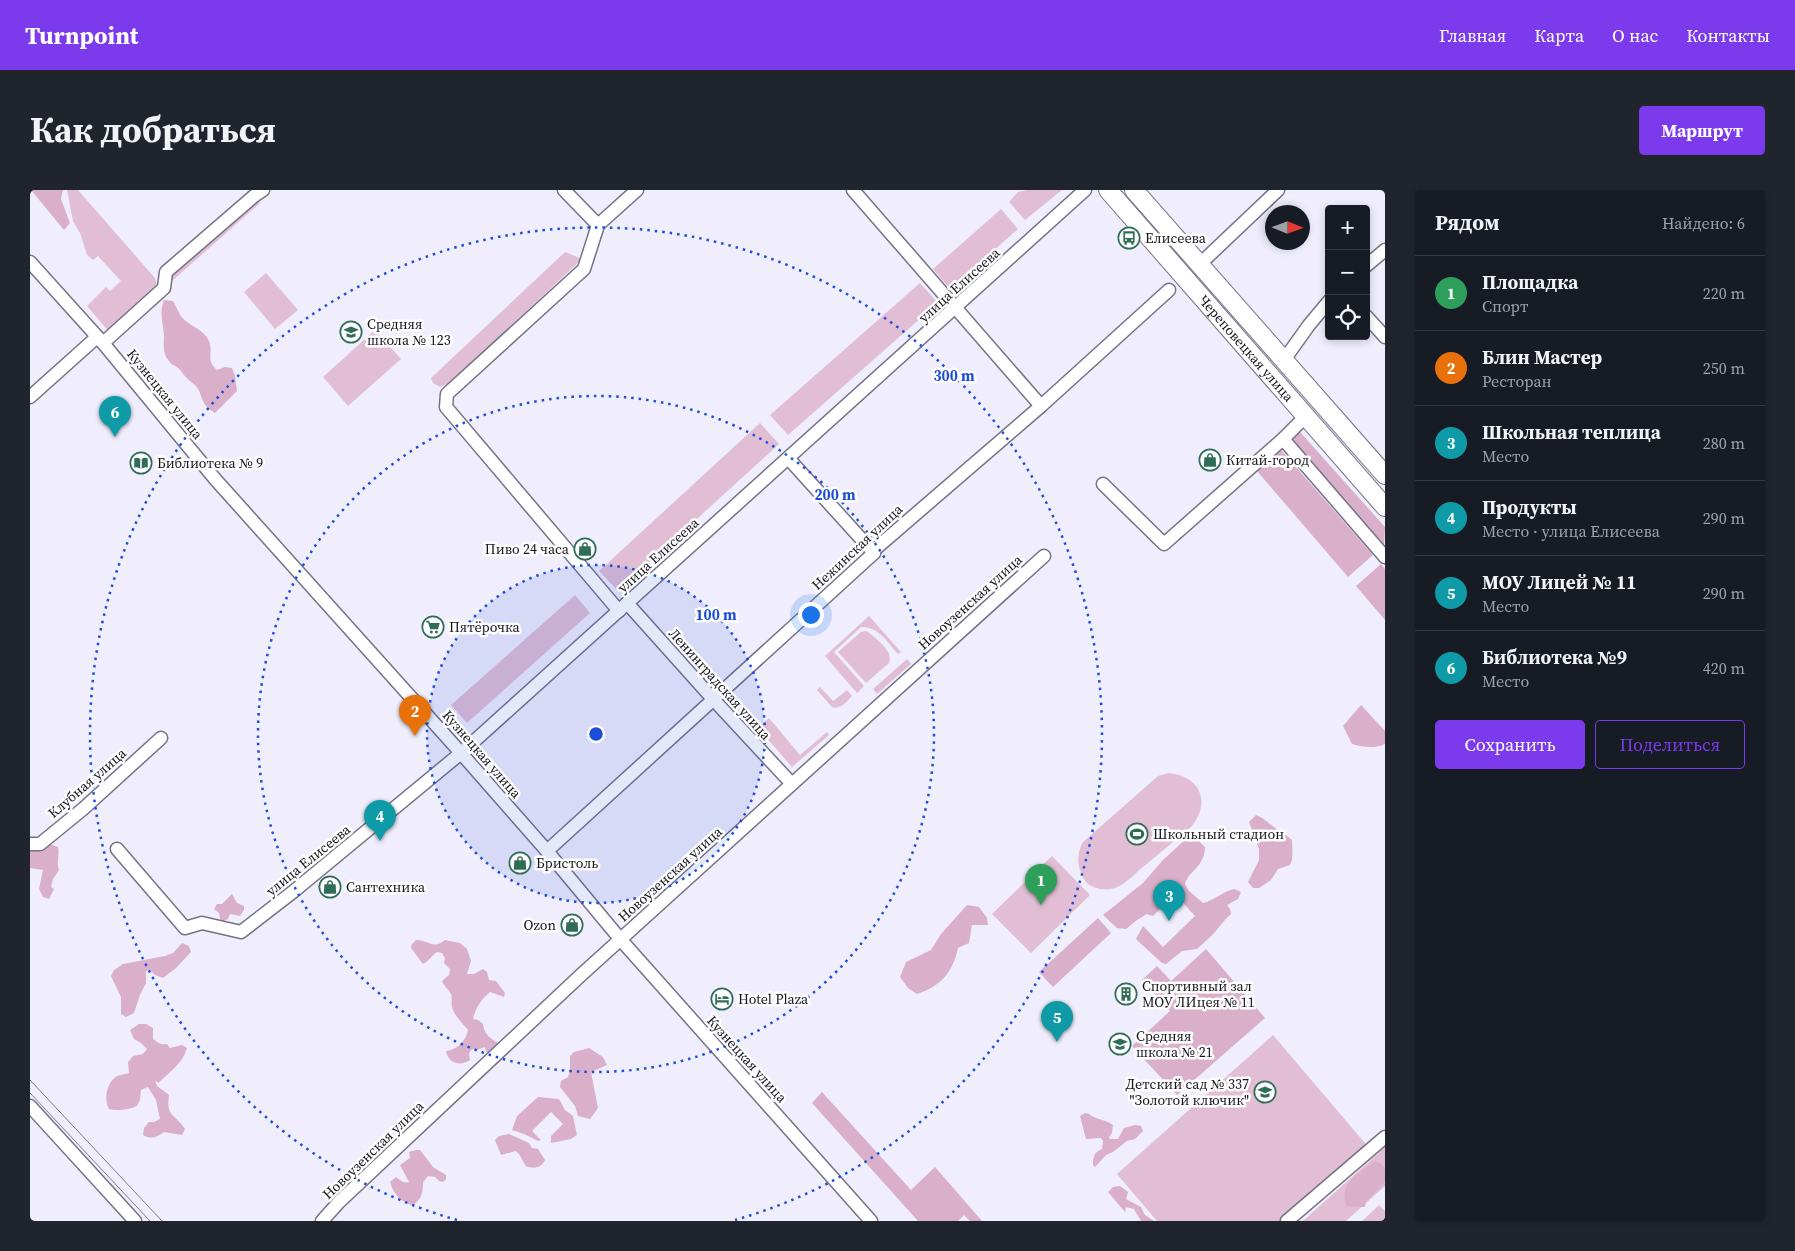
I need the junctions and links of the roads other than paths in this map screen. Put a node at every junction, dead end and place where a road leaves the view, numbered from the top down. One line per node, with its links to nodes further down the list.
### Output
1 (263, 190): 19 (street)
2 (564, 190): 9 (street)
3 (637, 190): 9 (street)
4 (854, 190): 16 (street)
5 (1085, 190): 16 (street, улица Елисеева)
6 (1108, 190): 23 (highway, Череповецкая улица)
7 (1134, 190): 13 (highway, Череповецкая улица)
8 (1278, 190): 13 (street)
9 (598, 225): 32 (street, Ленинградская улица)
10 (1385, 250): 12 (street)
11 (30, 262): 19 (street, Кузнецкая улица)
12 (1370, 263)
13 (1200, 264): 20 (highway, Череповецкая улица)
14 (1169, 290): 22 (street, Нежинская улица)
15 (1325, 307): 20 (street)
16 (956, 308): 22 (street); 25 (street, улица Елисеева)
17 (1370, 320): 18 (street)
18 (1385, 337)
19 (100, 340): 21 (street); 35 (street, Кузнецкая улица)
20 (1284, 360): 26 (highway, Череповецкая улица)
21 (30, 397)
22 (1041, 406): 29 (street, Нежинская улица)
23 (1305, 417): 24 (street); 28 (highway, Череповецкая улица)
24 (1283, 439): 27 (street); 31 (street)
25 (788, 458): 29 (street); 32 (street, улица Елисеева)
26 (1385, 475)
27 (1103, 484)
28 (1385, 507)
29 (874, 553): 33 (street, Нежинская улица)
30 (1044, 556): 36 (street, Новоузенская улица)
31 (1385, 556)
32 (623, 607): 33 (street, Ленинградская улица); 35 (street, улица Елисеева)
33 (713, 699): 36 (street, Ленинградская улица); 39 (street, Нежинская улица)
34 (161, 738): 37 (street, Клубная улица)
35 (461, 753): 38 (street, улица Елисеева); 39 (street, Кузнецкая улица)
36 (792, 784): 40 (street, Новоузенская улица)
37 (30, 844)
38 (117, 849)
39 (547, 851): 40 (street, Кузнецкая улица)
40 (621, 940): 44 (street, Новоузенская улица); 45 (street, Кузнецкая улица)
41 (30, 1106): 43 (street)
42 (1385, 1137): 46 (street)
43 (135, 1221)
44 (322, 1221)
45 (871, 1221)
46 (1287, 1221)

